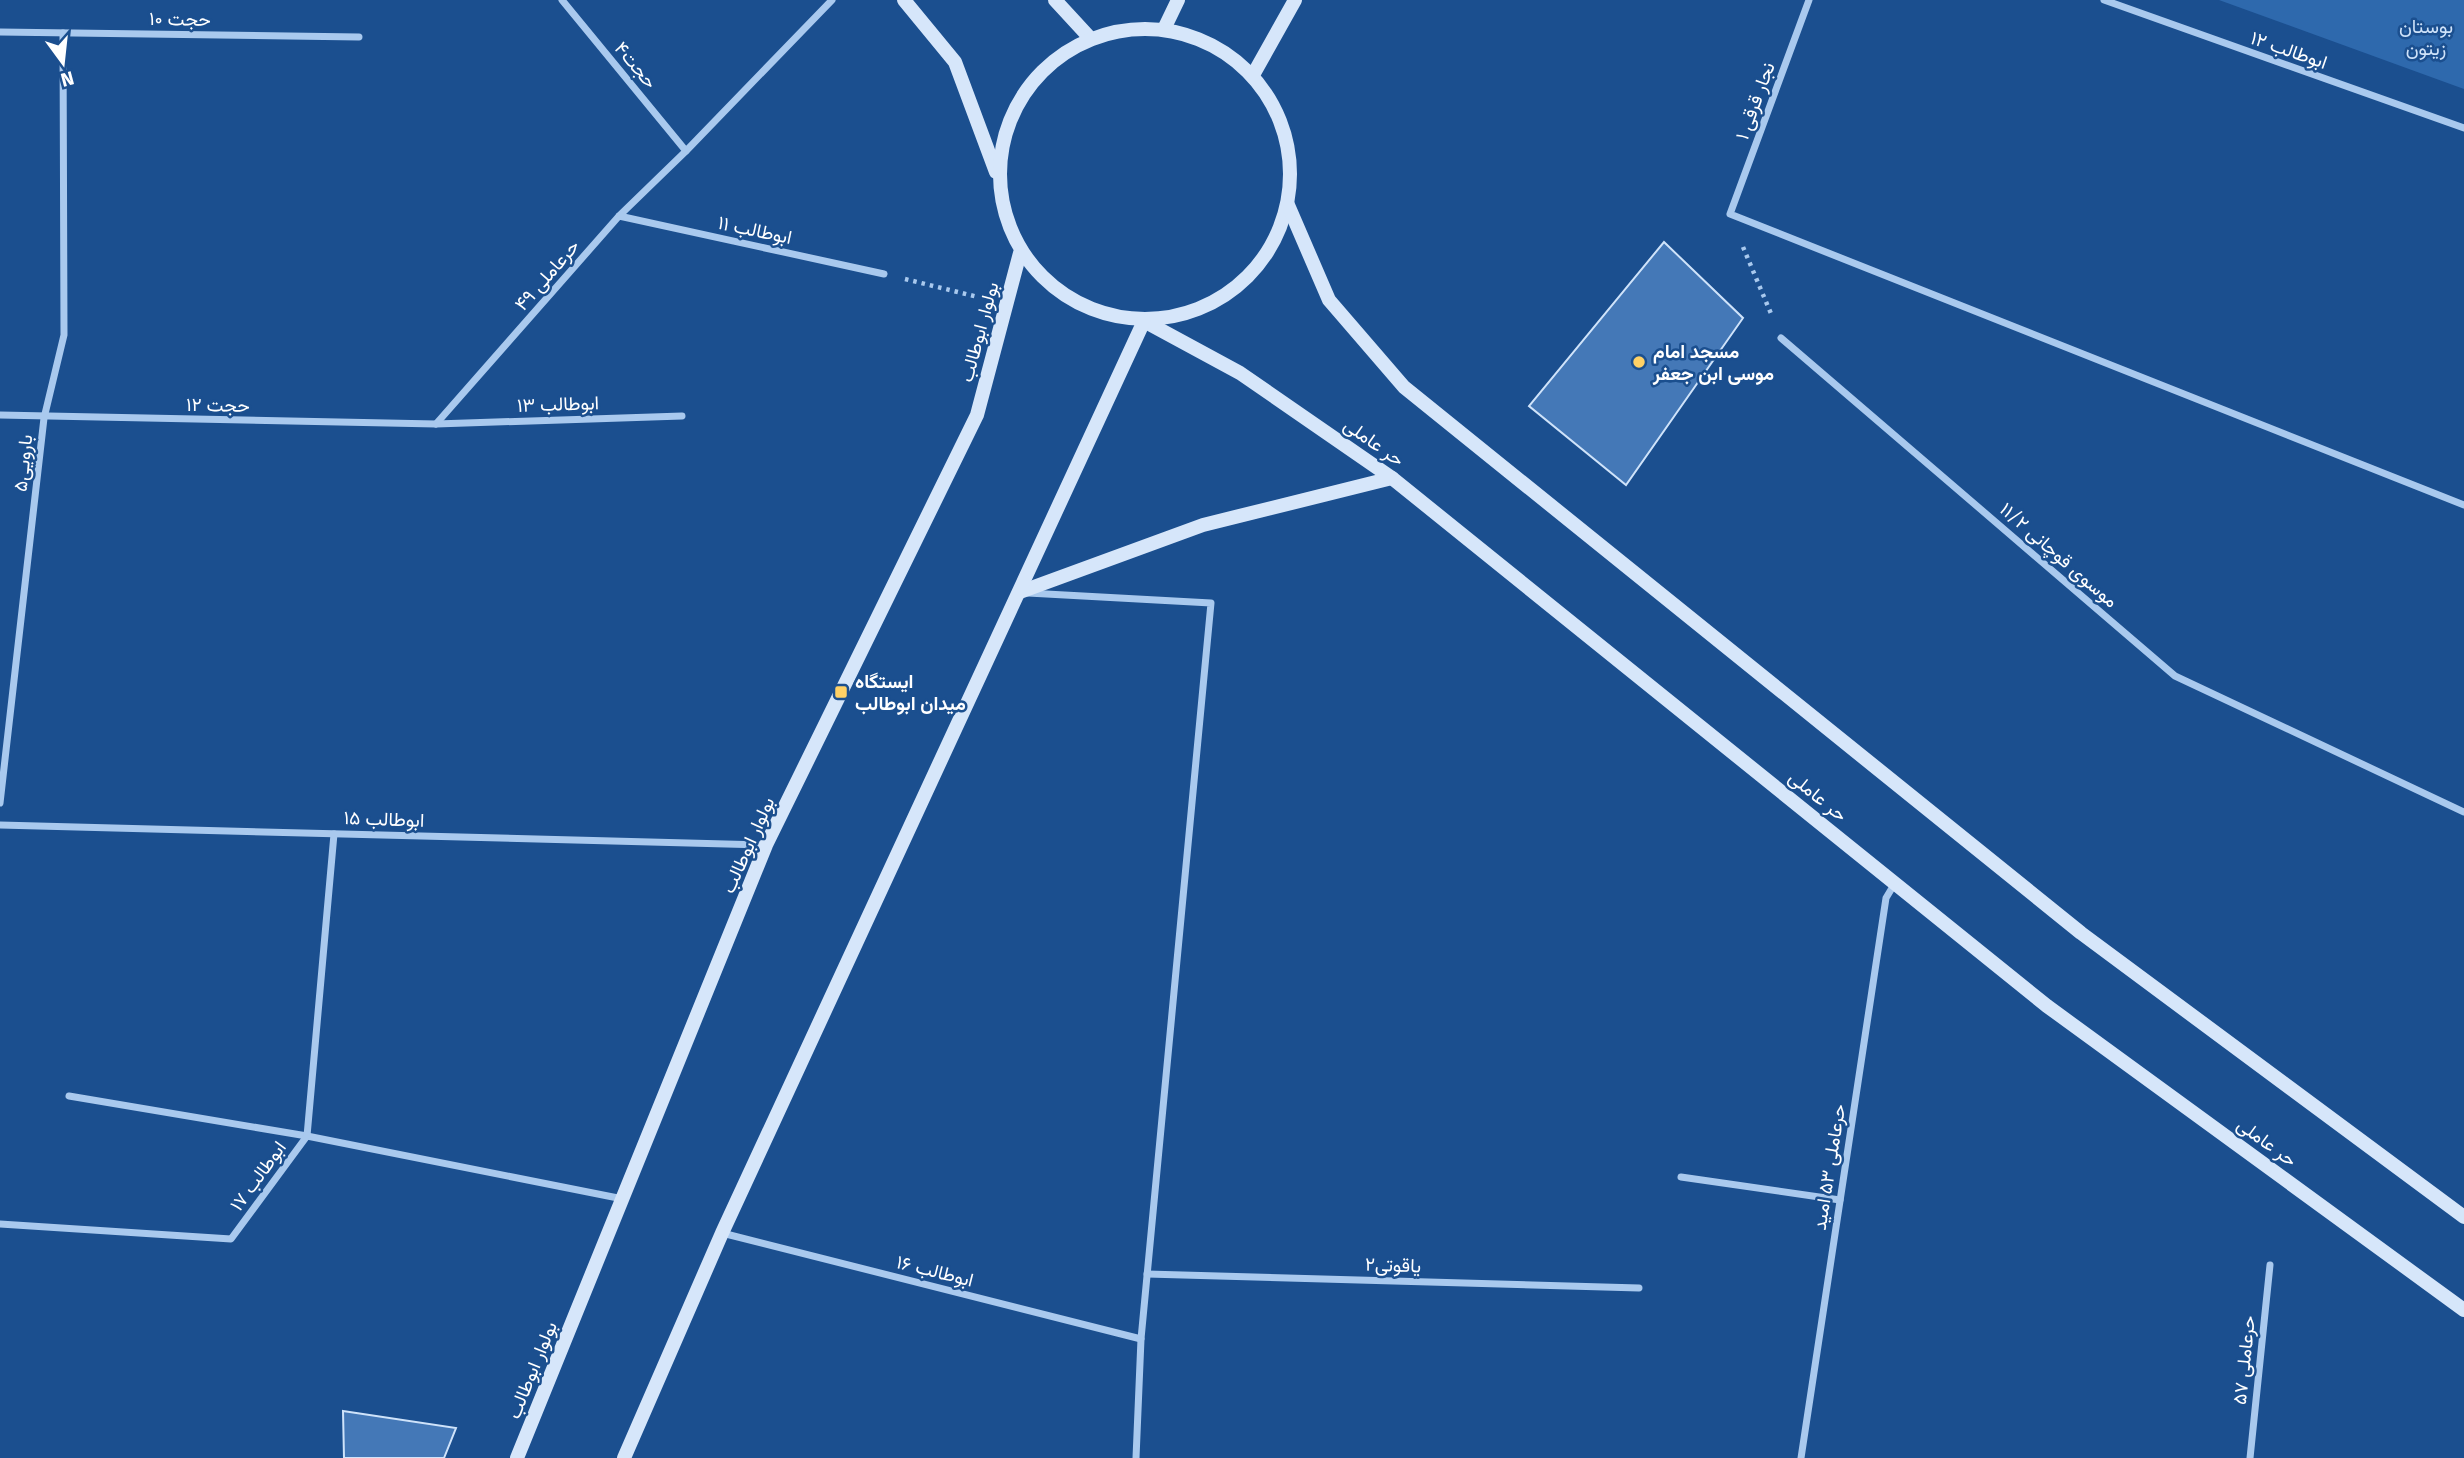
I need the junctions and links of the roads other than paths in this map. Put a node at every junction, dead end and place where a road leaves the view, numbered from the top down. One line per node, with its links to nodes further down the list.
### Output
1 (562, 0): 17 (street, حجت۴)
2 (832, 0): 17 (street, حرعاملی ۴۹)
3 (904, 0): 18 (main road)
4 (1055, 0): 14 (main road)
5 (1178, 0): 10 (main road)
6 (1295, 0): 15 (main road)
7 (1809, 0): 30 (street, نجار قرقی ۱)
8 (2104, 0): 9 (street, ابوطالب ۱۲)
9 (2126, 4): 16 (street, ابوطالب ۱۲)
10 (1164, 29): 14 (main road); 15 (main road)
11 (0, 32): 12 (street, حجت ۱۰)
12 (63, 33): 13 (street, حجت ۱۰); 27 (street, بارویی۵)
13 (359, 37)
14 (1090, 38): 18 (main road)
15 (1253, 75): 19 (main road)
16 (2464, 128)
17 (686, 151): 20 (street, حرعاملی ۴۹)
18 (997, 174): 21 (main road)
19 (1288, 205): 23 (main road); 43 (main road)
20 (619, 216): 22 (street, ابوطالب ۱۱); 28 (street, حرعاملی ۴۹)
21 (1020, 253): 23 (main road); 36 (main road, بولوار ابوطالب)
22 (884, 274)
23 (1144, 321): 29 (main road, حر عاملی); 31 (main road)
24 (1781, 338): 33 (street, موسوی قوچانی ۱۱/۲)
25 (0, 415): 27 (street, حجت ۱۲)
26 (682, 416): 28 (street, ابوطالب ۱۳)
27 (44, 418): 28 (street, حجت ۱۲); 32 (street, بارویی۵)
28 (436, 424)
29 (1392, 478): 31 (main road); 37 (main road, حر عاملی)
30 (2464, 505)
31 (1020, 592): 45 (main road); 47 (street)
32 (0, 803)
33 (2464, 812)
34 (0, 825): 35 (street, ابوطالب ۱۵)
35 (334, 834): 36 (street, ابوطالب ۱۵); 39 (street)
36 (766, 845): 41 (main road, بولوار ابوطالب)
37 (1895, 883): 42 (street, حرعاملی ۵۳ امید); 49 (main road, حر عاملی)
38 (69, 1096): 39 (street)
39 (307, 1136): 41 (street, ابوطالب ۱۷); 44 (street, ابوطالب ۱۷)
40 (1681, 1177): 42 (street)
41 (623, 1199): 51 (main road, بولوار ابوطالب)
42 (1840, 1200): 54 (street, حرعاملی ۵۳ امید)
43 (2464, 1217)
44 (0, 1223)
45 (722, 1233): 50 (street, ابوطالب ۱۶); 52 (main road)
46 (2270, 1265): 55 (street, حرعاملی ۵۷)
47 (1147, 1274): 48 (street, یاقوتی۲); 50 (street)
48 (1639, 1288)
49 (2464, 1310)
50 (1141, 1339): 53 (street)
51 (517, 1458)
52 (624, 1458)
53 (1136, 1458)
54 (1801, 1458)
55 (2250, 1458)

